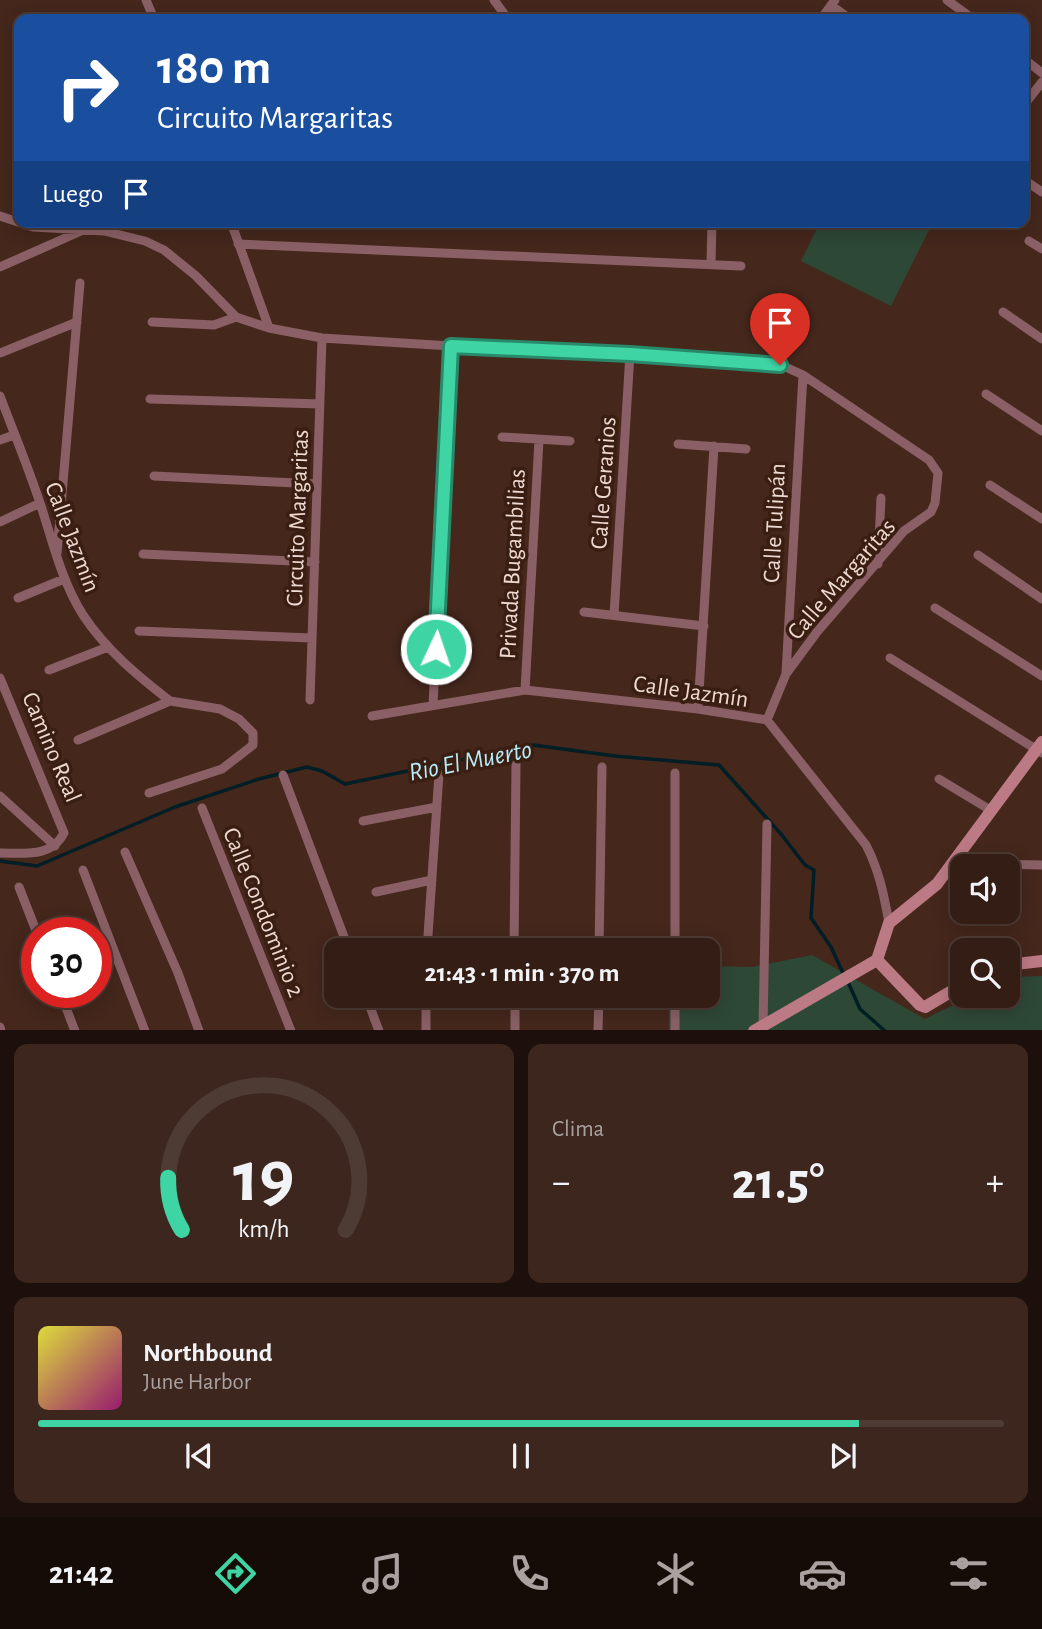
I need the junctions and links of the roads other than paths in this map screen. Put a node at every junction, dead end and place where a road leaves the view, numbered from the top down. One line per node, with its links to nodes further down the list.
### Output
1 (947, 0): 2 (street)
2 (965, 14)
3 (1042, 82): 4 (street)
4 (1033, 93): 5 (street); 6 (street)
5 (1029, 98)
6 (1042, 98)
7 (49, 228): 10 (street)
8 (232, 228): 12 (street)
9 (712, 228): 14 (street)
10 (82, 230): 16 (street); 19 (street)
11 (1029, 241): 13 (street)
12 (238, 244): 14 (street); 22 (street)
13 (1042, 249)
14 (711, 264): 15 (street)
15 (741, 266)
16 (0, 267)
17 (80, 283): 20 (street)
18 (1003, 312): 24 (street)
19 (236, 317): 21 (street); 22 (street)
20 (77, 322): 26 (street); 51 (street)
21 (152, 322)
22 (269, 328): 23 (street)
23 (322, 338): 25 (street); 32 (street, Circuito Margaritas)
24 (1042, 339)
25 (451, 346): 27 (street); 72 (street)
26 (0, 353)
27 (630, 354): 28 (street); 59 (street, Calle Geranios)
28 (803, 375): 53 (street, Calle Margaritas); 66 (street, Calle Tulipán)
29 (986, 394): 33 (street)
30 (0, 397): 34 (street, Calle Jazmín)
31 (150, 399): 32 (street)
32 (320, 404): 43 (street, Circuito Margaritas)
33 (1042, 431)
34 (15, 435): 36 (street); 46 (street, Calle Jazmín)
35 (502, 437): 37 (street, Privada Bugambilias)
36 (0, 440)
37 (539, 440): 38 (street, Privada Bugambilias); 69 (street, Privada Bugambilias)
38 (570, 441)
39 (678, 444): 40 (street)
40 (714, 446): 41 (street); 60 (street)
41 (746, 449)
42 (154, 476): 43 (street)
43 (317, 484): 52 (street, Circuito Margaritas)
44 (990, 485): 47 (street)
45 (881, 498): 53 (street)
46 (40, 503): 48 (street); 51 (street, Calle Jazmín)
47 (1042, 519)
48 (0, 522)
49 (143, 554): 52 (street)
50 (978, 555): 56 (street)
51 (57, 558): 54 (street, Calle Jazmín)
52 (315, 562): 62 (street, Circuito Margaritas)
53 (878, 564): 66 (street, Calle Margaritas)
54 (64, 579): 55 (street); 63 (street, Calle Jazmín)
55 (18, 598)
56 (1042, 599)
57 (935, 608): 67 (street)
58 (584, 612): 59 (street)
59 (614, 615): 60 (street)
60 (704, 626): 73 (street)
61 (139, 631): 62 (street)
62 (312, 638): 70 (street, Circuito Margaritas)
63 (108, 647): 65 (street); 71 (street, Calle Jazmín)
64 (890, 658): 77 (street)
65 (49, 670)
66 (786, 674): 75 (street, Calle Margaritas)
67 (1042, 676)
68 (0, 678): 91 (street, Camino Real)
69 (525, 690): 72 (street, Calle Jazmín); 73 (street, Calle Jazmín)
70 (310, 700)
71 (170, 701): 76 (street); 84 (street)
72 (433, 705): 74 (street, Calle Jazmín)
73 (698, 709): 75 (street, Calle Jazmín)
74 (372, 716)
75 (767, 720): 103 (street, Calle Jazmín)
76 (78, 740)
77 (1040, 748): 88 (main road)
78 (516, 764): 106 (street)
79 (602, 767): 107 (street)
80 (675, 773): 108 (street)
81 (439, 774): 86 (street)
82 (284, 775): 104 (street)
83 (939, 779): 88 (street)
84 (149, 793)
85 (0, 796): 91 (street)
86 (437, 807): 89 (street); 99 (street)
87 (202, 808): 123 (street, Calle Condominio 2)
88 (992, 811): 94 (main road)
89 (363, 821)
90 (767, 824): 119 (street)
91 (55, 846): 93 (street)
92 (125, 852): 122 (street)
93 (0, 853)
94 (961, 854)
95 (1020, 864): 96 (street)
96 (1042, 865)
97 (950, 868): 103 (main road)
98 (83, 870): 121 (street)
99 (432, 880): 101 (street); 105 (street)
100 (19, 887): 102 (street)
101 (376, 892)
102 (31, 917)
103 (889, 923): 110 (main road)
104 (345, 938)
105 (428, 938)
106 (514, 938)
107 (599, 938)
108 (675, 938)
109 (1042, 961): 111 (main road)
110 (873, 962): 112 (main road); 119 (main road)
111 (1020, 964)
112 (950, 992)
113 (66, 1008): 120 (street)
114 (370, 1008): 124 (street)
115 (426, 1008): 125 (street)
116 (515, 1008): 126 (street)
117 (599, 1008): 127 (street)
118 (676, 1008): 128 (street)
119 (759, 1028)
120 (75, 1030)
121 (145, 1030)
122 (200, 1030)
123 (291, 1030)
124 (379, 1030)
125 (426, 1030)
126 (515, 1030)
127 (598, 1030)
128 (676, 1030)

